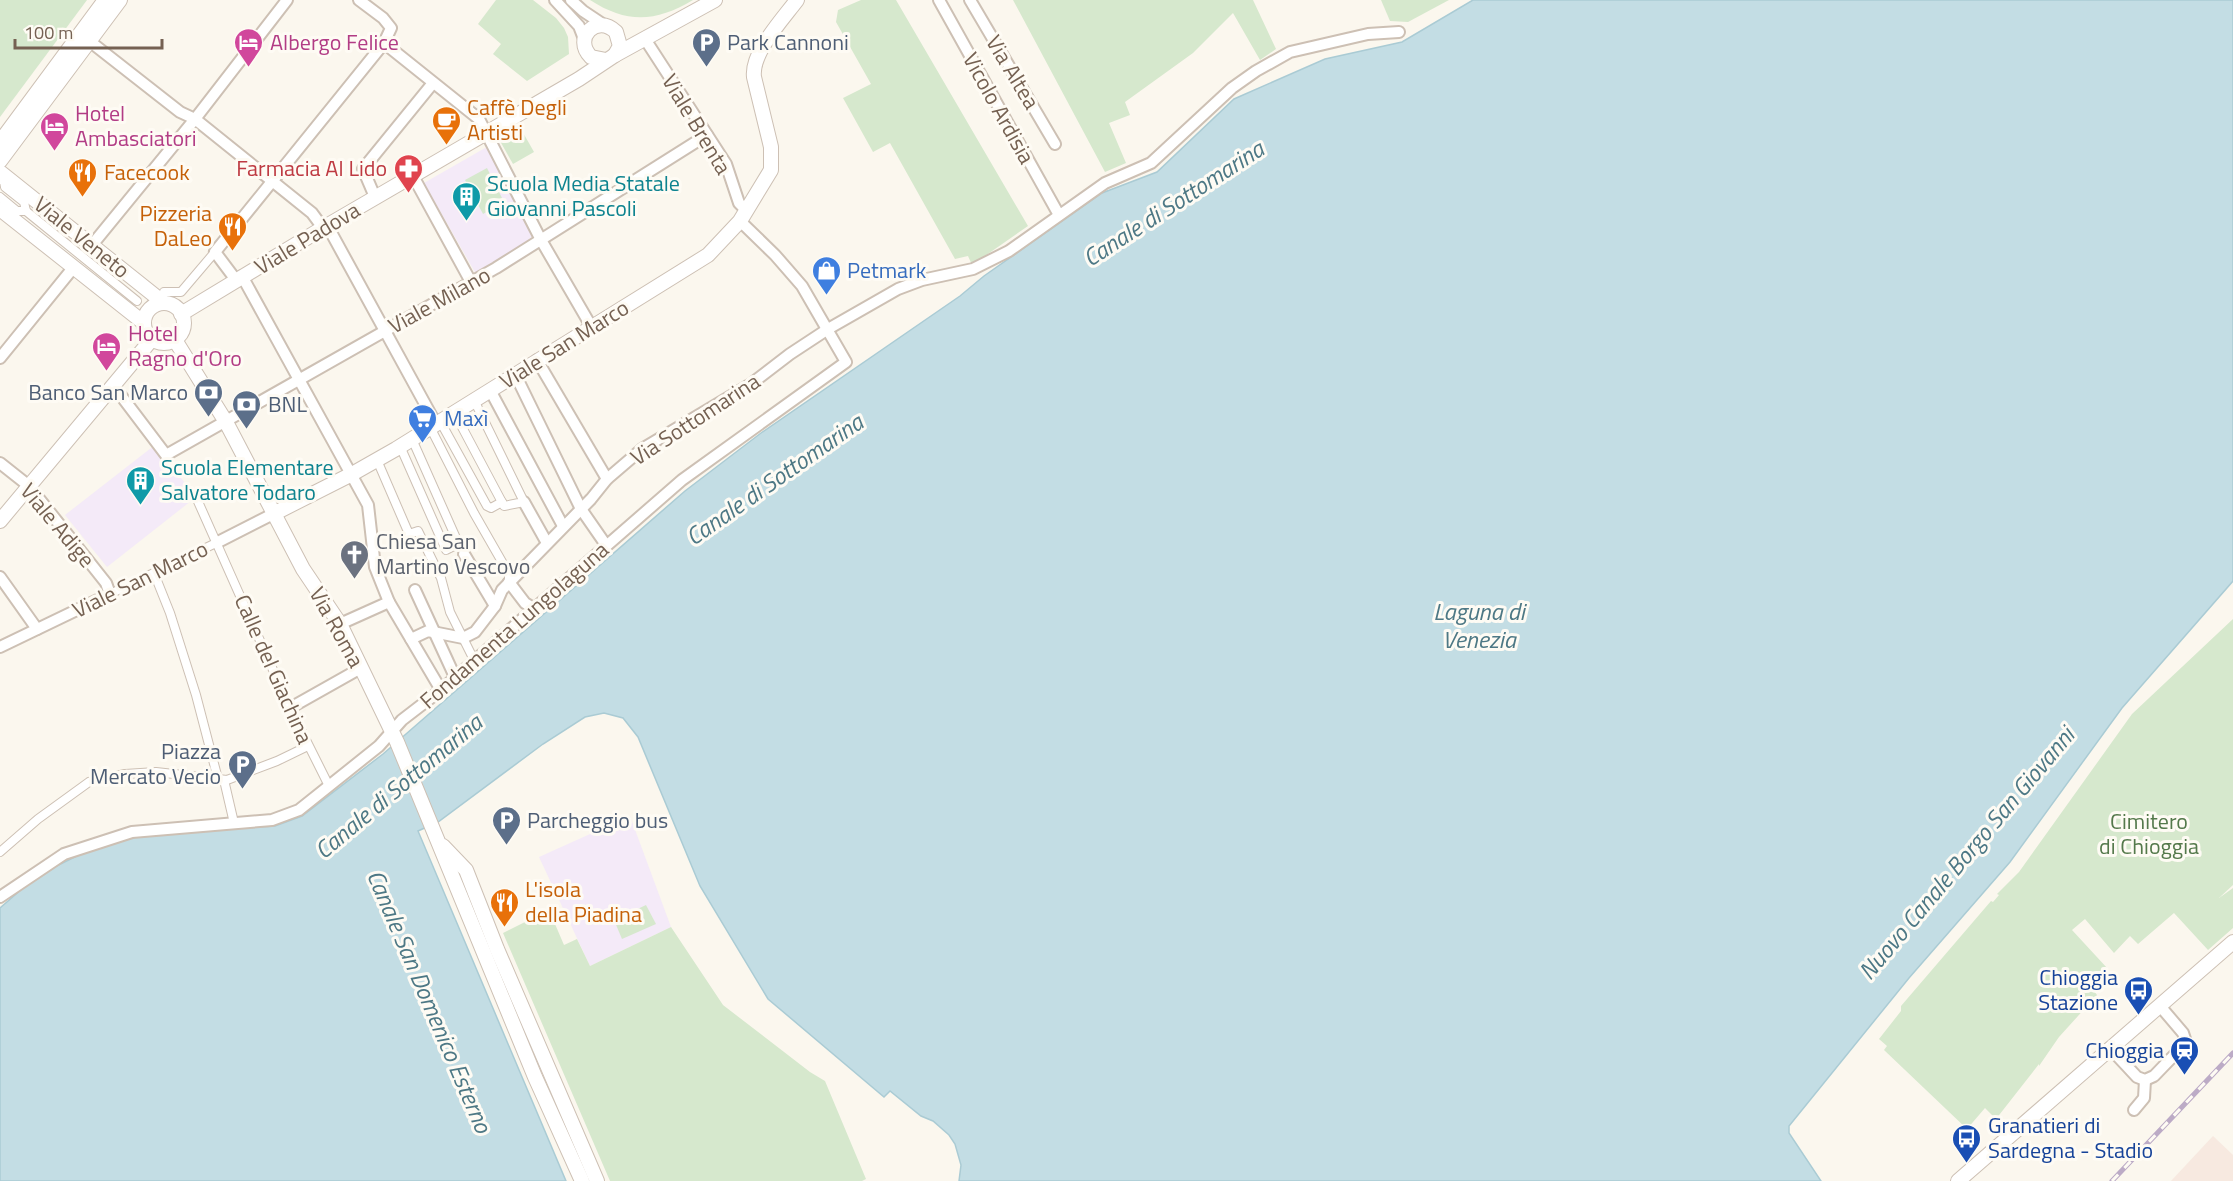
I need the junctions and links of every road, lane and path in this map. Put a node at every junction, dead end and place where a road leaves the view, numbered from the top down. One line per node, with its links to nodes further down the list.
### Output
1 (105, 0): 14 (street)
2 (120, 0): 14 (street)
3 (287, 0): 20 (street)
4 (359, 0): 15 (street)
5 (555, 0): 16 (street)
6 (570, 0): 11 (street)
7 (715, 0): 13 (street, Viale Padova)
8 (797, 0): 36 (street, Viale San Marco)
9 (939, 0): 35 (street, Vicolo Ardisia)
10 (970, 0): 24 (street, Via Altea)
11 (610, 29): 13 (street, Viale Padova); 16 (street); 17 (street)
12 (1399, 32): 35 (street, Via Sottomarina)
13 (649, 37): 17 (street, Viale Padova); 22 (street, Viale Brenta)
14 (86, 38): 20 (street); 23 (street); 25 (street)
15 (384, 42): 18 (street); 29 (street)
16 (585, 44): 17 (street); 19 (street, Viale Padova)
17 (611, 58): 19 (street, Viale Padova)
18 (433, 83): 21 (street); 31 (street)
19 (558, 91): 21 (street, Viale Padova)
20 (195, 119): 29 (street); 43 (street)
21 (487, 134): 27 (street, Viale Padova); 41 (street)
22 (707, 135): 36 (street, Viale Brenta); 41 (street, Viale Milano)
23 (0, 142)
24 (1055, 144)
25 (0, 161)
26 (0, 172): 43 (street, Viale Veneto)
27 (413, 176): 31 (street, Viale Padova); 50 (street)
28 (0, 180): 33 (street)
29 (271, 181): 38 (street); 44 (street)
30 (0, 197): 33 (street)
31 (375, 197): 38 (street, Viale Padova)
32 (0, 209): 45 (street, Viale Veneto)
33 (26, 211): 37 (street)
34 (46, 214): 37 (street)
35 (1059, 215): 60 (street, Via Sottomarina)
36 (743, 216): 59 (street, Viale San Marco); 60 (street, Fondamenta Lungolaguna)
37 (39, 222): 39 (street); 42 (street)
38 (325, 226): 49 (street, Viale Padova); 61 (street)
39 (32, 230)
40 (78, 240): 42 (street)
41 (541, 240): 50 (street, Viale Milano); 59 (street)
42 (72, 248): 45 (street); 46 (street)
43 (96, 251): 46 (street); 54 (street, Viale Veneto)
44 (215, 252): 49 (street); 54 (street)
45 (69, 262): 58 (street, Viale Veneto); 64 (street)
46 (95, 267): 47 (street); 51 (street)
47 (87, 274)
48 (125, 277): 51 (street)
49 (239, 278): 57 (street, Viale Padova); 67 (street)
50 (471, 282): 61 (street, Viale Milano)
51 (118, 285): 53 (street); 55 (street)
52 (144, 293): 55 (street)
53 (112, 294)
54 (164, 298): 57 (street); 58 (street)
55 (137, 301): 56 (street)
56 (131, 309)
57 (181, 314): 63 (street)
58 (144, 323): 62 (street)
59 (591, 326): 65 (street, Viale San Marco)
60 (828, 329): 78 (street, Via Sottomarina); 89 (street, Fondamenta Lungolaguna)
61 (385, 330): 67 (street, Viale Milano); 73 (street)
62 (152, 339): 63 (street); 68 (street)
63 (175, 340): 72 (street)
64 (0, 358)
65 (537, 360): 66 (street, Viale San Marco); 78 (street)
66 (514, 374): 69 (street, Viale San Marco); 83 (street)
67 (298, 380): 72 (street, Viale Milano); 77 (street)
68 (113, 385): 72 (street, Viale Milano); 79 (street)
69 (490, 390): 70 (street, Viale San Marco); 86 (street)
70 (474, 400): 71 (street, Viale San Marco); 82 (street)
71 (454, 412): 73 (street, Viale San Marco); 81 (street)
72 (226, 422): 84 (street)
73 (435, 424): 74 (street, Viale San Marco); 81 (street); 93 (street)
74 (406, 442): 75 (street, Viale San Marco); 90 (street); 90 (street)
75 (377, 460): 77 (street, Viale San Marco); 102 (street)
76 (0, 463): 79 (street, Viale Adige)
77 (352, 474): 84 (street, Viale San Marco); 96 (street)
78 (607, 479): 83 (street, Via Sottomarina)
79 (29, 486): 85 (street); 95 (street, Viale Adige)
80 (196, 497): 88 (street, Calle del Giachina)
81 (502, 502): 82 (street)
82 (524, 502): 87 (street)
83 (581, 509): 86 (street, Via Sottomarina); 89 (street)
84 (275, 513): 88 (street, Viale San Marco); 99 (street, Via Roma)
85 (0, 521)
86 (563, 526): 87 (street, Via Sottomarina)
87 (547, 543): 93 (street, Via Sottomarina)
88 (218, 545): 91 (street, Viale San Marco); 109 (street, Calle del Giachina)
89 (606, 545): 98 (street, Fondamenta Lungolaguna)
90 (461, 549): 97 (street)
91 (154, 573): 95 (street, Viale San Marco); 112 (street)
92 (0, 577): 100 (street)
93 (509, 582): 97 (street, Via Sottomarina); 98 (street)
94 (415, 590): 101 (street)
95 (110, 594): 100 (street, Viale San Marco)
96 (389, 602): 99 (street); 103 (street)
97 (495, 606): 102 (street, Via Sottomarina)
98 (533, 608): 105 (street, Fondamenta Lungolaguna)
99 (340, 624): 106 (street, Via Roma)
100 (37, 628): 104 (street, Viale San Marco)
101 (434, 631): 102 (street); 103 (street); 107 (street)
102 (464, 638): 105 (street)
103 (411, 639): 108 (street)
104 (0, 647)
105 (474, 660): 107 (street, Fondamenta Lungolaguna)
106 (361, 668): 109 (street); 110 (street, Via Roma)
107 (455, 677): 108 (street, Fondamenta Lungolaguna)
108 (441, 690): 110 (street, Fondamenta Lungolaguna)
109 (290, 708): 111 (street, Calle del Giachina)
110 (394, 737): 113 (street, Fondamenta Lungolaguna); 115 (street, Via Roma)
111 (309, 746): 112 (street); 113 (street, Calle del Giachina)
112 (221, 779): 114 (street); 116 (street)
113 (329, 786): 114 (street, Fondamenta Lungolaguna)
114 (234, 823): 117 (street, Fondamenta Lungolaguna)
115 (434, 831): 123 (street, Via Roma); 124 (street)
116 (0, 852)
117 (0, 897)
118 (2233, 942): 119 (street)
119 (2160, 1006): 120 (street); 121 (street)
120 (2110, 1048): 121 (street); 125 (street)
121 (2145, 1080): 122 (street)
122 (2134, 1110)
123 (582, 1181)
124 (597, 1181)
125 (1958, 1181)

